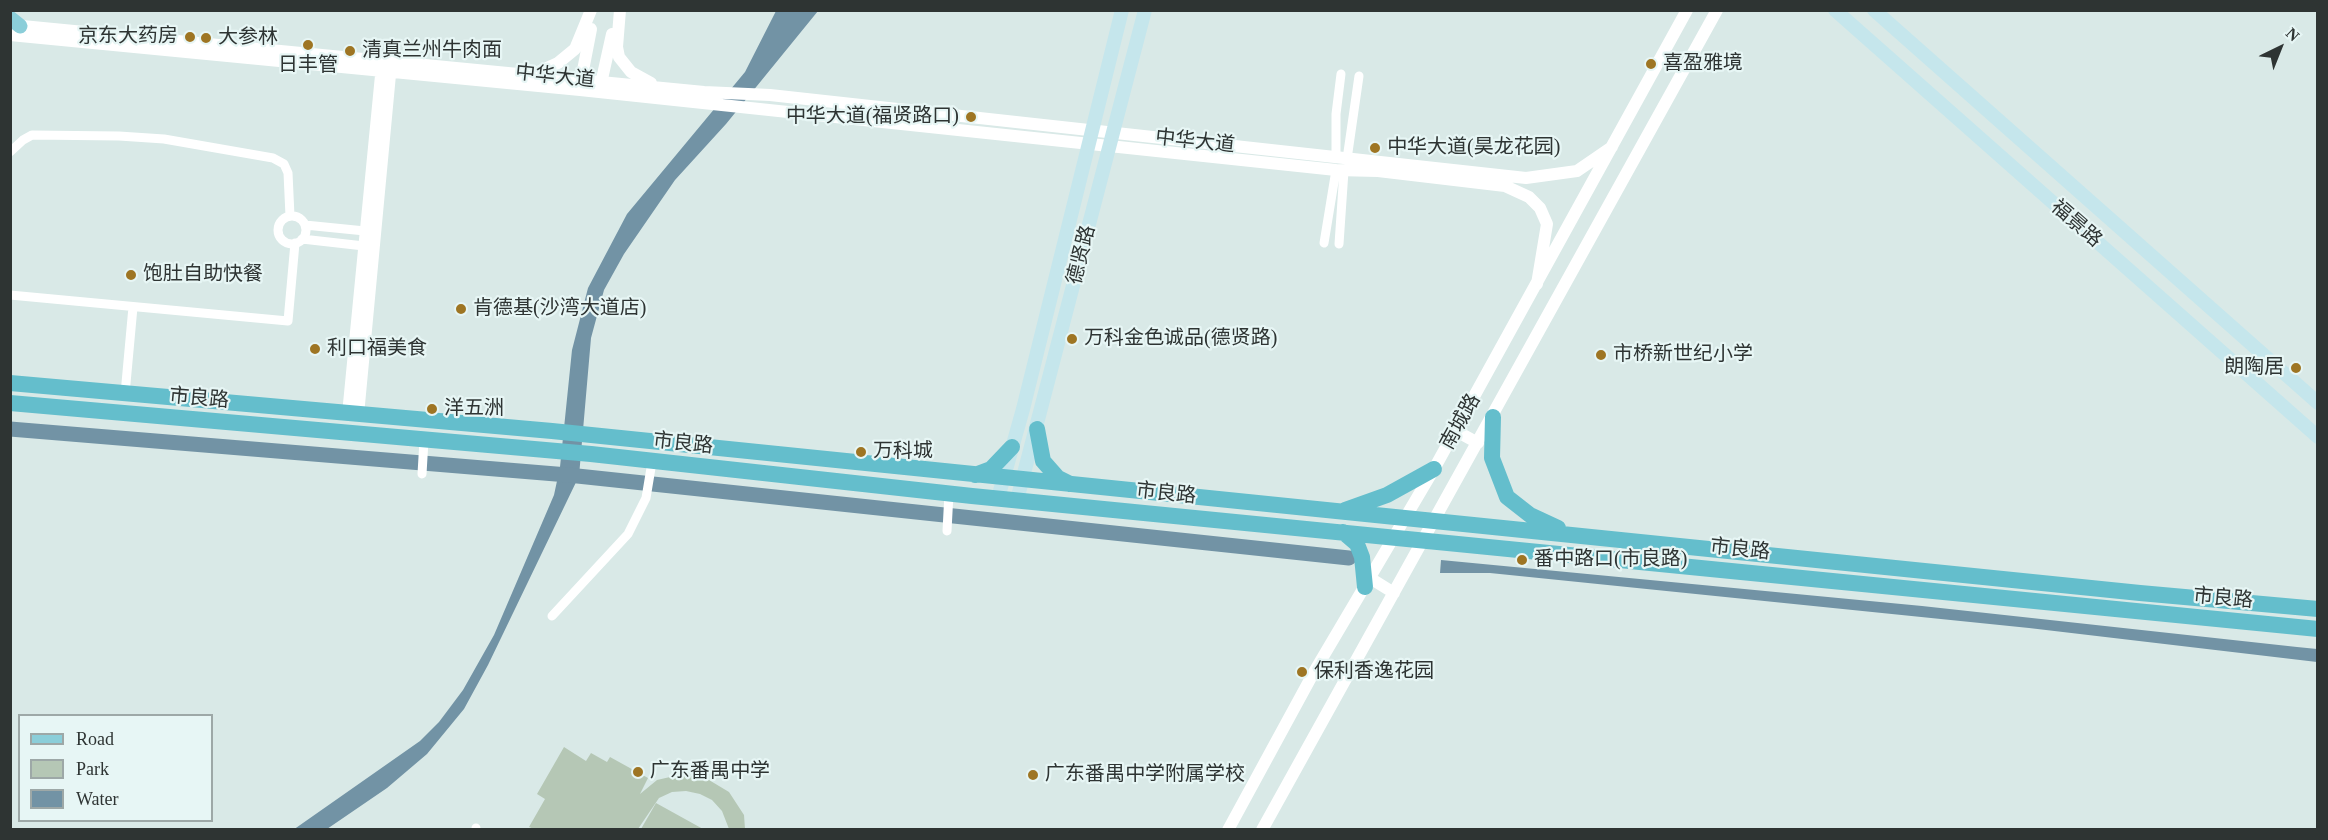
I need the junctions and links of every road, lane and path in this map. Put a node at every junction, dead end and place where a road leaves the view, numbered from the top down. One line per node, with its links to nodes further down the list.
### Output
1 (593, 10): 12 (street); 14 (street)
2 (619, 10): 15 (street); 16 (street)
3 (1122, 10): 17 (main road, 德贤路)
4 (1145, 10): 19 (main road, 德贤路)
5 (1687, 10): 21 (street, 南城路)
6 (1717, 10): 43 (street, 南城路)
7 (1835, 10): 37 (main road, 福景路)
8 (1874, 10): 36 (main road, 福景路)
9 (13, 26): 10 (street, 中华大道)
10 (386, 66): 12 (street, 中华大道); 14 (street, 中华大道); 28 (street); 42 (street)
11 (1341, 74): 24 (street)
12 (531, 75): 14 (street, 中华大道)
13 (1359, 76): 24 (street)
14 (580, 85): 15 (street, 中华大道)
15 (601, 87): 16 (street, 中华大道); 20 (street, 中华大道)
16 (660, 87): 17 (street, 中华大道)
17 (1092, 131): 19 (street, 中华大道); 20 (main road, 德贤路)
18 (1151, 137): 19 (street, 中华大道); 22 (street); 24 (street, 中华大道)
19 (1112, 140): 20 (street); 22 (street, 中华大道); 44 (main road, 德贤路)
20 (1088, 145): 49 (main road, 德贤路)
21 (1612, 147): 25 (street, 中华大道); 33 (street, 南城路)
22 (1149, 151): 24 (street, 中华大道)
23 (10, 152): 26 (street)
24 (1341, 164): 25 (street, 中华大道); 30 (street); 31 (street)
25 (1505, 181): 33 (street, 中华大道)
26 (290, 216): 27 (street); 29 (street)
27 (305, 225): 28 (street); 29 (street)
28 (365, 231): 32 (street)
29 (299, 241): 32 (street); 35 (street)
30 (1324, 243)
31 (1339, 244)
32 (364, 246): 42 (street)
33 (1537, 284): 45 (street, 南城路)
34 (10, 295): 35 (street)
35 (133, 307): 39 (street)
36 (2249, 342): 37 (main road); 41 (main road, 福景路)
37 (2232, 361): 46 (main road, 福景路)
38 (10, 383): 39 (highway, 市良路)
39 (125, 394): 42 (highway, 市良路)
40 (10, 403): 48 (highway, 市良路)
41 (2318, 403)
42 (353, 415): 53 (highway, 市良路)
43 (1493, 417): 47 (street, 南城路); 65 (highway)
44 (1036, 429): 55 (main road, 德贤路); 56 (highway)
45 (1456, 431): 47 (street); 51 (street, 南城路)
46 (2318, 437)
47 (1478, 443): 62 (street, 南城路)
48 (424, 444): 50 (highway, 市良路); 52 (street)
49 (1012, 447): 53 (highway); 54 (main road, 德贤路)
50 (651, 466): 57 (highway, 市良路); 71 (street)
51 (1434, 470): 60 (highway); 61 (street, 南城路)
52 (422, 474)
53 (974, 476): 54 (highway, 市良路)
54 (1002, 478): 55 (highway, 市良路); 58 (main road, 德贤路)
55 (1022, 480): 56 (highway, 市良路); 59 (main road, 德贤路)
56 (1073, 486): 60 (highway, 市良路)
57 (949, 498): 58 (highway, 市良路); 63 (street)
58 (998, 498): 59 (highway, 市良路)
59 (1017, 500): 64 (highway, 市良路)
60 (1341, 512): 61 (highway, 市良路)
61 (1407, 518): 62 (highway, 市良路); 66 (street, 南城路)
62 (1435, 520): 65 (highway, 市良路); 67 (street, 南城路)
63 (947, 531)
64 (1343, 532): 66 (highway, 市良路); 68 (highway)
65 (1570, 533): 70 (highway, 市良路)
66 (1395, 537): 67 (highway, 市良路); 68 (street, 南城路)
67 (1424, 540): 69 (street, 南城路); 72 (highway, 市良路)
68 (1368, 583): 69 (street); 73 (street, 南城路)
69 (1394, 593): 74 (street, 南城路)
70 (2318, 609)
71 (552, 616)
72 (2318, 629)
73 (1228, 830)
74 (1262, 830)

